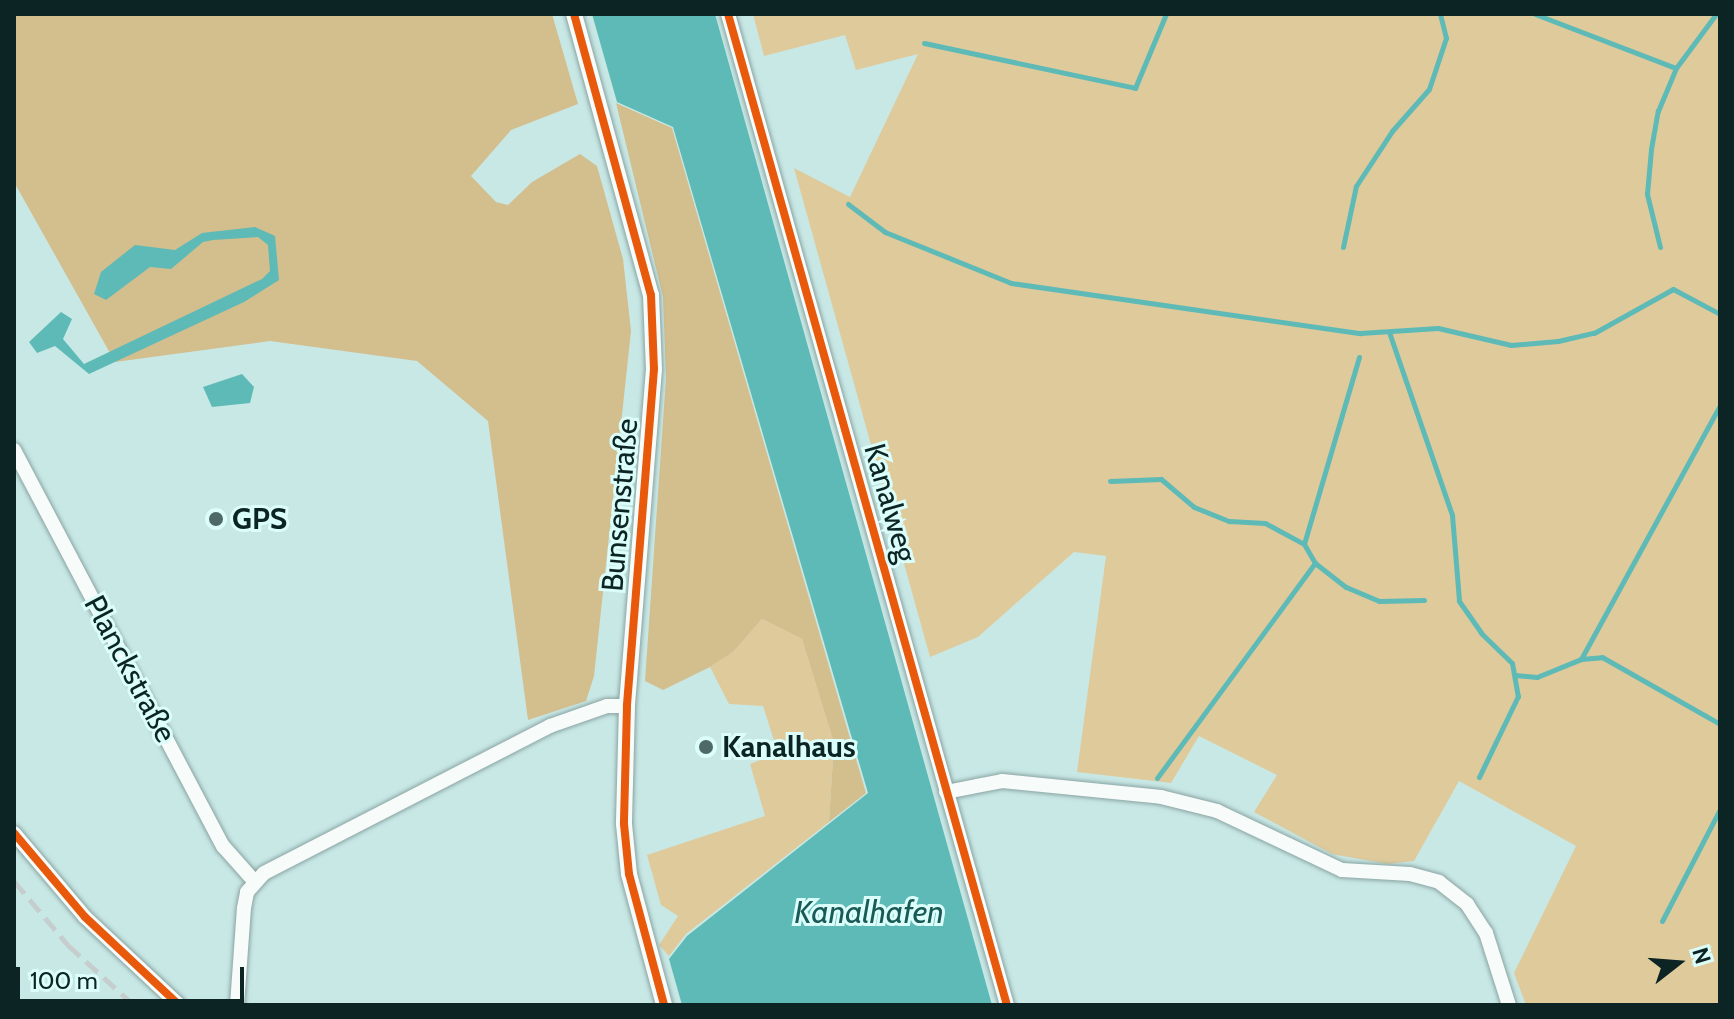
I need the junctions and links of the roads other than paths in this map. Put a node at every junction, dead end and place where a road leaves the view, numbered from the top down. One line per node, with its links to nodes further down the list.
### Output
1 (574, 14): 4 (street, Bunsenstraße)
2 (728, 14): 5 (street, Kanalweg)
3 (14, 450): 7 (street, Planckstraße)
4 (627, 706): 7 (street); 10 (street, Bunsenstraße)
5 (946, 792): 11 (street, Kanalweg); 12 (street)
6 (14, 833): 8 (street)
7 (254, 881): 9 (street)
8 (179, 1005)
9 (237, 1005)
10 (664, 1005)
11 (1007, 1005)
12 (1509, 1005)

